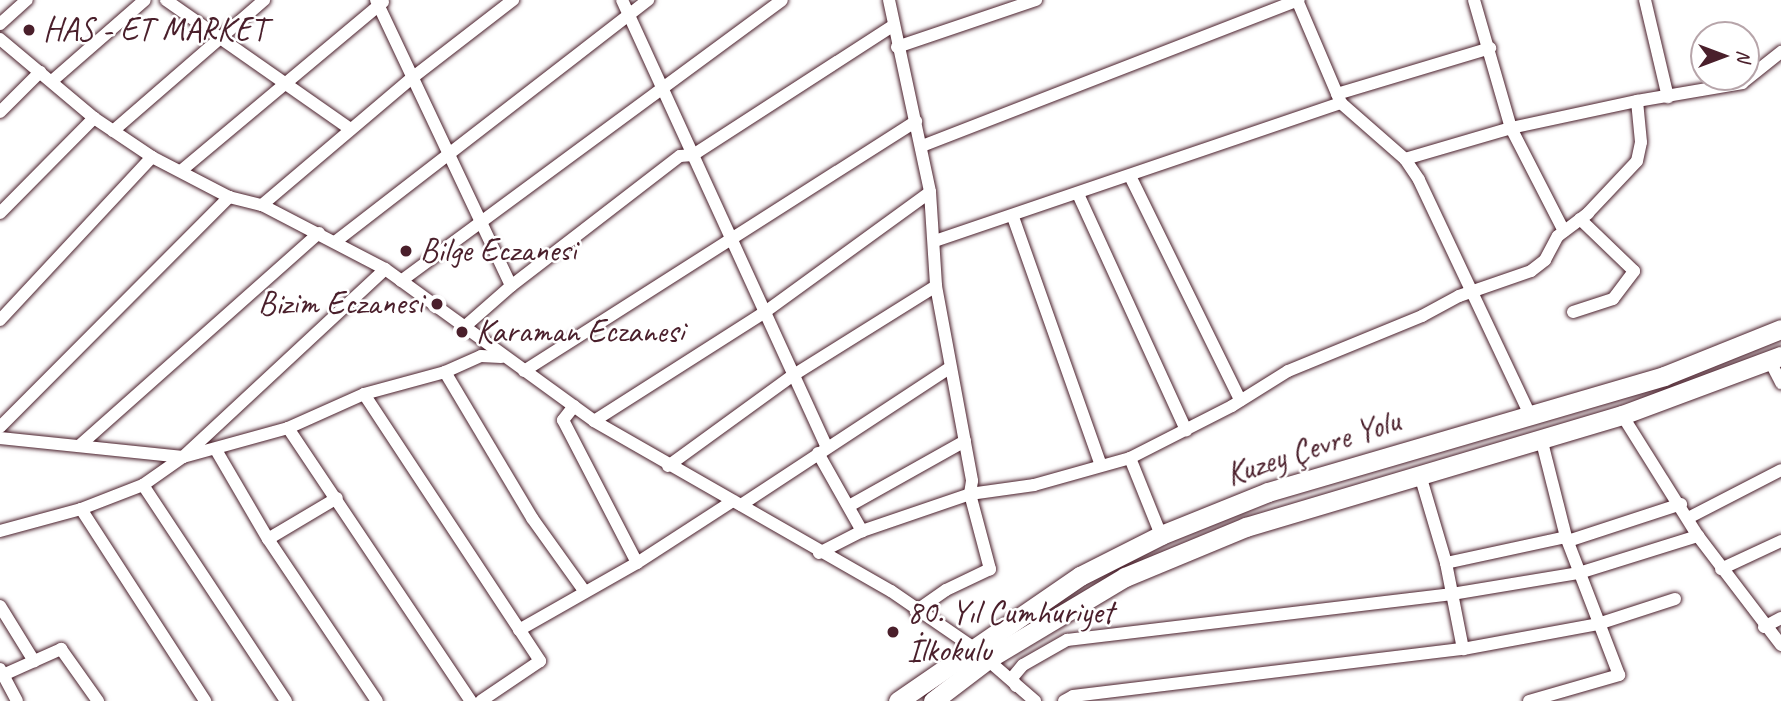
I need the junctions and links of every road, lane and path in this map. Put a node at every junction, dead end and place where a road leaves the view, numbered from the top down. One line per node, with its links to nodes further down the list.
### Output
1 (27, 0): 16 (street)
2 (145, 0): 25 (street)
3 (166, 0): 18 (street)
4 (264, 0): 18 (street)
5 (513, 0): 24 (street)
6 (622, 0): 15 (street)
7 (648, 0): 15 (street)
8 (782, 0): 27 (street)
9 (889, 0): 17 (street)
10 (1036, 0): 20 (street)
11 (1298, 0): 29 (street); 37 (street)
12 (1474, 0): 21 (street)
13 (1645, 0): 28 (street)
14 (381, 1): 24 (street); 26 (street)
15 (629, 15): 27 (street); 38 (street)
16 (0, 24)
17 (894, 25): 20 (street); 39 (street)
18 (218, 37): 26 (street); 36 (street)
19 (0, 39): 23 (street)
20 (897, 47): 33 (street)
21 (1490, 48): 29 (street); 34 (street)
22 (1781, 52): 28 (street)
23 (40, 72): 25 (street); 31 (street)
24 (412, 78): 35 (street); 38 (street)
25 (52, 81): 32 (street)
26 (283, 83): 35 (street); 42 (street)
27 (662, 87): 39 (street); 51 (street)
28 (1668, 97): 30 (street)
29 (1339, 99): 41 (street); 43 (street)
30 (1637, 101): 34 (street); 50 (street)
31 (0, 111)
32 (94, 118): 36 (street); 48 (street)
33 (916, 121): 37 (street); 54 (street)
34 (1511, 128): 41 (street); 52 (street)
35 (350, 129): 47 (street)
36 (113, 131): 40 (street)
37 (922, 146): 44 (street)
38 (447, 152): 51 (street); 56 (street)
39 (694, 155): 54 (street); 59 (street)
40 (152, 157): 42 (street); 64 (street)
41 (1405, 159): 61 (street)
42 (182, 170): 46 (street)
43 (1130, 176): 45 (street); 75 (street)
44 (930, 192): 55 (street); 62 (street)
45 (1078, 194): 49 (street); 82 (street)
46 (229, 197): 47 (street); 80 (street)
47 (262, 205): 53 (street)
48 (0, 213)
49 (1013, 217): 55 (street); 91 (street)
50 (1580, 219): 52 (street); 63 (street)
51 (480, 223): 58 (street); 59 (street)
52 (1564, 231): 61 (street)
53 (319, 233): 56 (street); 86 (street)
54 (731, 238): 62 (street); 70 (street)
55 (934, 241): 60 (street)
56 (335, 242): 57 (street)
57 (385, 269): 58 (street); 89 (street)
58 (401, 281): 65 (street)
59 (511, 286): 65 (street)
60 (936, 286): 69 (street); 72 (street)
61 (1472, 291): 75 (street); 77 (street)
62 (765, 312): 72 (street); 79 (street)
63 (1573, 312)
64 (0, 320)
65 (463, 328): 67 (street)
66 (1781, 329): 77 (highway, Kuzey Çevre Yolu)
67 (502, 357): 70 (street); 71 (street)
68 (1775, 358): 73 (street); 78 (highway, Kuzey Çevre Yolu)
69 (948, 369): 85 (street); 88 (street)
70 (524, 371): 76 (street)
71 (445, 372): 74 (street); 115 (street)
72 (792, 376): 88 (street); 92 (street)
73 (1781, 383)
74 (364, 394): 81 (street); 123 (street)
75 (1240, 400): 82 (street)
76 (574, 406): 79 (street); 111 (street)
77 (1530, 415): 105 (highway, Kuzey Çevre Yolu)
78 (1622, 415): 84 (highway, Kuzey Çevre Yolu); 99 (street)
79 (594, 421): 92 (street)
80 (0, 427)
81 (288, 428): 87 (street); 97 (street)
82 (1186, 430): 90 (street)
83 (0, 438): 86 (street)
84 (1541, 438): 94 (highway, Kuzey Çevre Yolu); 108 (street)
85 (965, 441): 96 (street); 100 (street)
86 (79, 446): 89 (street)
87 (216, 450): 89 (street); 107 (street)
88 (822, 450): 98 (street); 100 (street)
89 (183, 457): 95 (street)
90 (1130, 458): 91 (street); 105 (street)
91 (1101, 466): 96 (street)
92 (668, 467): 98 (street)
93 (1781, 470): 102 (street)
94 (1420, 475): 112 (street); 126 (highway, Kuzey Çevre Yolu)
95 (143, 485): 101 (street); 134 (street)
96 (970, 495): 104 (street); 119 (street)
97 (337, 498): 107 (street); 136 (street)
98 (737, 503): 110 (street); 111 (street)
99 (1681, 504): 102 (street); 108 (street)
100 (849, 506): 104 (street)
101 (81, 509): 103 (street); 133 (street)
102 (1690, 517): 106 (street)
103 (0, 531)
104 (862, 531): 110 (street)
105 (1161, 535): 126 (highway, Kuzey Çevre Yolu)
106 (1698, 536): 113 (street); 114 (street)
107 (268, 539): 135 (street)
108 (1567, 539): 112 (street); 114 (street)
109 (1781, 541): 113 (street)
110 (819, 554): 119 (street)
111 (637, 563): 115 (street)
112 (1446, 563): 116 (street)
113 (1721, 569): 122 (street)
114 (1579, 573): 116 (street); 121 (street)
115 (585, 592): 123 (street)
116 (1452, 594): 125 (street); 129 (street)
117 (1675, 599): 121 (street)
118 (0, 606): 127 (street)
119 (916, 611): 126 (street)
120 (1781, 618): 122 (street)
121 (1598, 624): 125 (street); 144 (street)
122 (1764, 627): 124 (street)
123 (519, 630): 130 (street)
124 (1781, 645)
125 (1463, 649): 143 (street)
126 (981, 654): 129 (street); 139 (highway, Kuzey Çevre Yolu); 140 (highway, Kuzey Çevre Yolu)
127 (34, 661): 128 (street); 132 (street)
128 (2, 672): 131 (street)
129 (1012, 678): 141 (street); 142 (street)
130 (500, 689): 137 (street); 138 (street)
131 (17, 701)
132 (98, 701)
133 (205, 701)
134 (286, 701)
135 (377, 701)
136 (471, 701)
137 (481, 701)
138 (509, 701)
139 (898, 701)
140 (933, 701)
141 (1025, 701)
142 (1035, 701)
143 (1064, 701)
144 (1529, 701)

